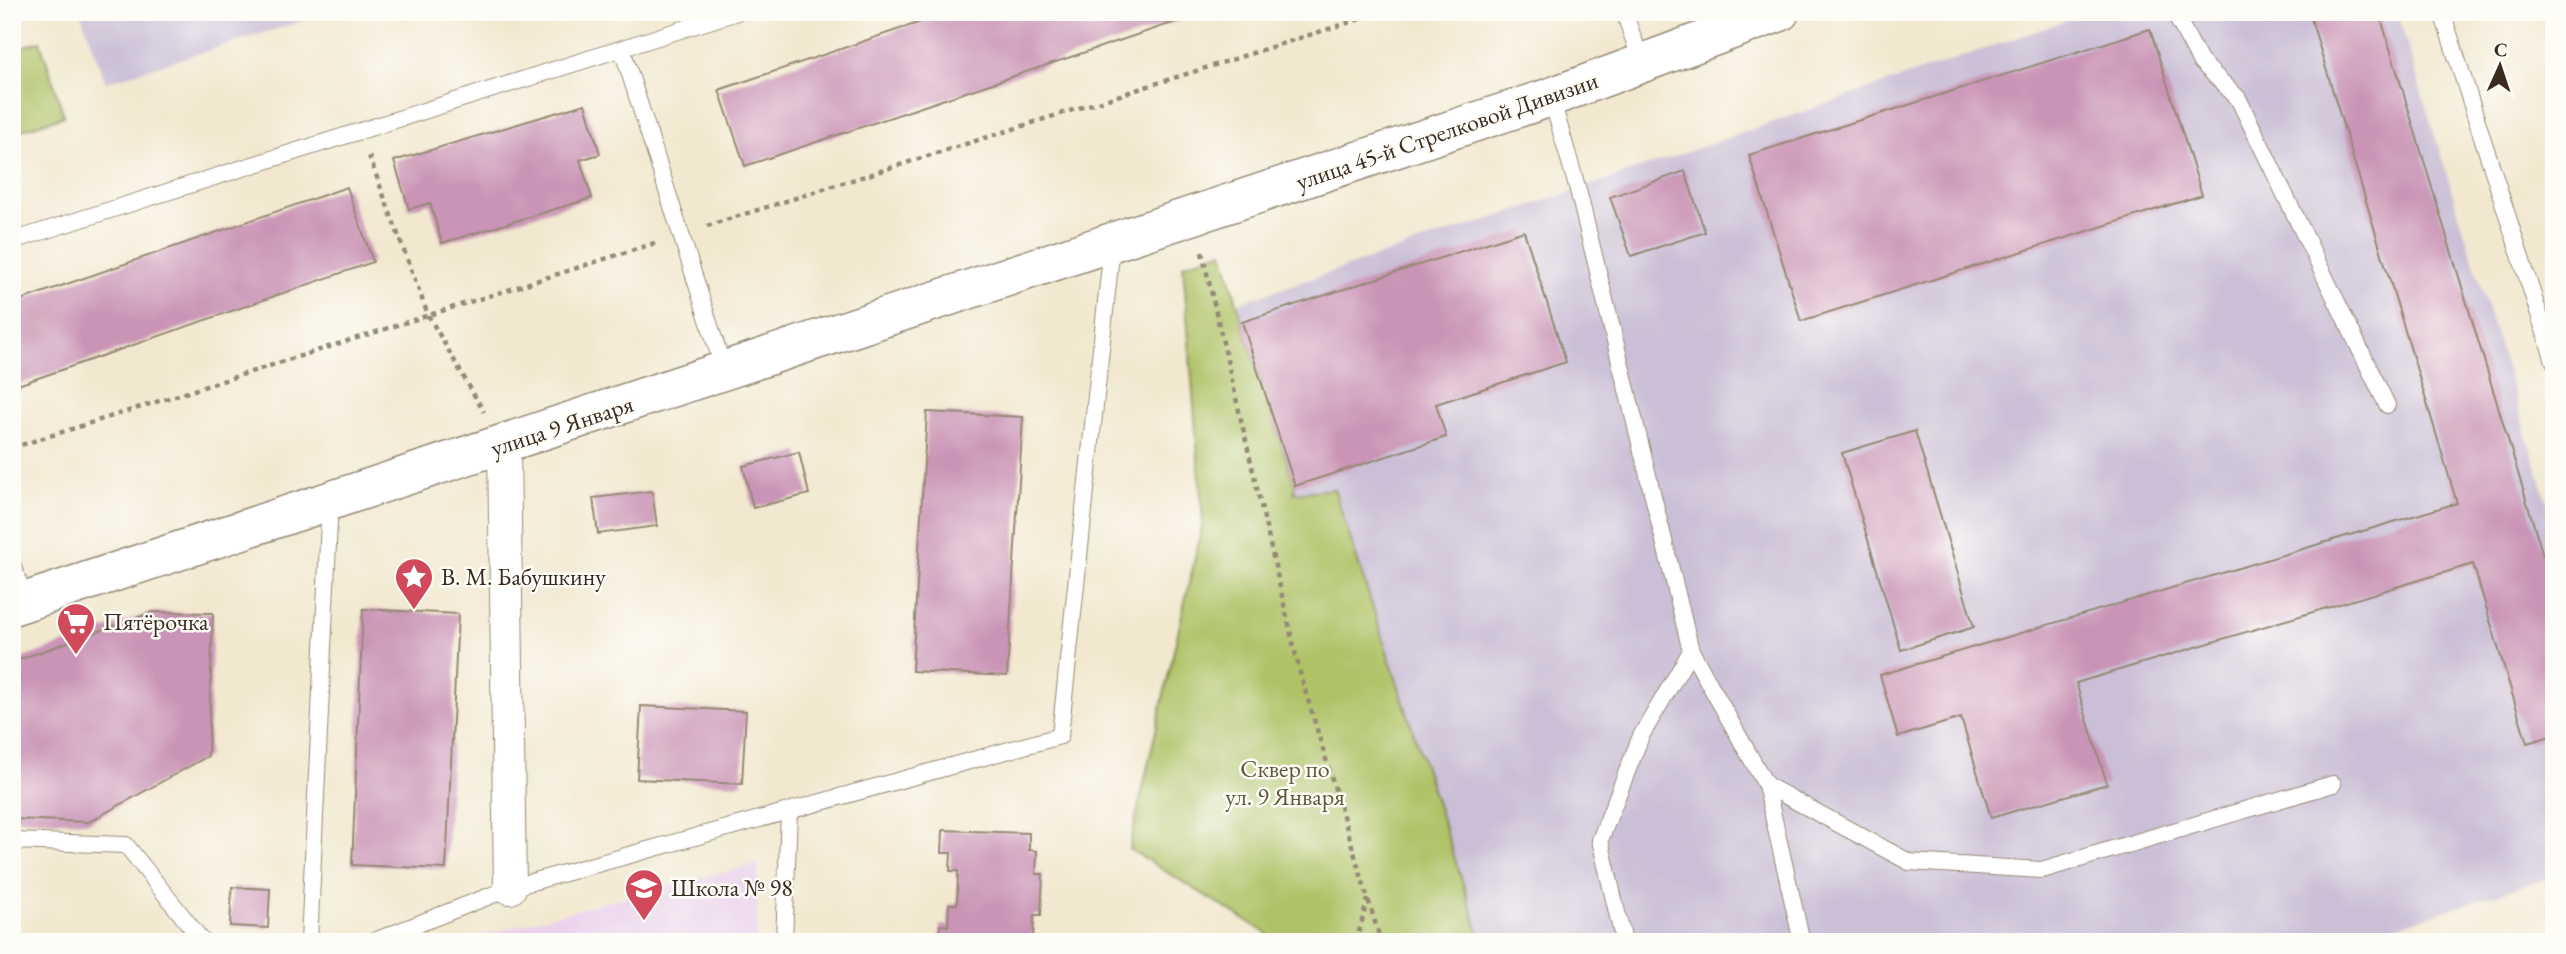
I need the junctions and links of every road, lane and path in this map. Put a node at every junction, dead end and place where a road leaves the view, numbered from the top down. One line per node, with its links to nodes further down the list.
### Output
1 (737, 12): 6 (lane)
2 (1624, 12): 7 (lane)
3 (1780, 12): 7 (street, улица 45-й Стрелковой Дивизии)
4 (2174, 12): 15 (lane)
5 (2442, 12): 13 (lane)
6 (622, 48): 9 (lane); 14 (lane)
7 (1643, 63): 8 (street, улица 45-й Стрелковой Дивизии)
8 (1552, 97): 10 (street, улица 45-й Стрелковой Дивизии); 20 (lane)
9 (360, 132): 11 (lane); 16 (path)
10 (1194, 217): 12 (street, улица 45-й Стрелковой Дивизии); 26 (path)
11 (12, 242)
12 (1112, 245): 14 (street, улица 9 Января); 23 (lane)
13 (2554, 361)
14 (725, 373): 16 (street, улица 9 Января)
15 (2387, 405)
16 (504, 446): 17 (street, улица 9 Января); 25 (street)
17 (330, 501): 19 (street, улица 9 Января); 28 (lane)
18 (12, 564): 19 (lane)
19 (19, 604)
20 (1691, 651): 22 (lane); 33 (lane)
21 (2333, 784): 22 (lane)
22 (1766, 785): 34 (lane)
23 (789, 812): 25 (lane); 30 (lane)
24 (12, 841): 27 (lane)
25 (510, 888): 29 (lane)
26 (1368, 898): 31 (path); 32 (path)
27 (203, 942)
28 (309, 942)
29 (372, 942)
30 (784, 942)
31 (1356, 942)
32 (1381, 942)
33 (1624, 942)
34 (1802, 942)

